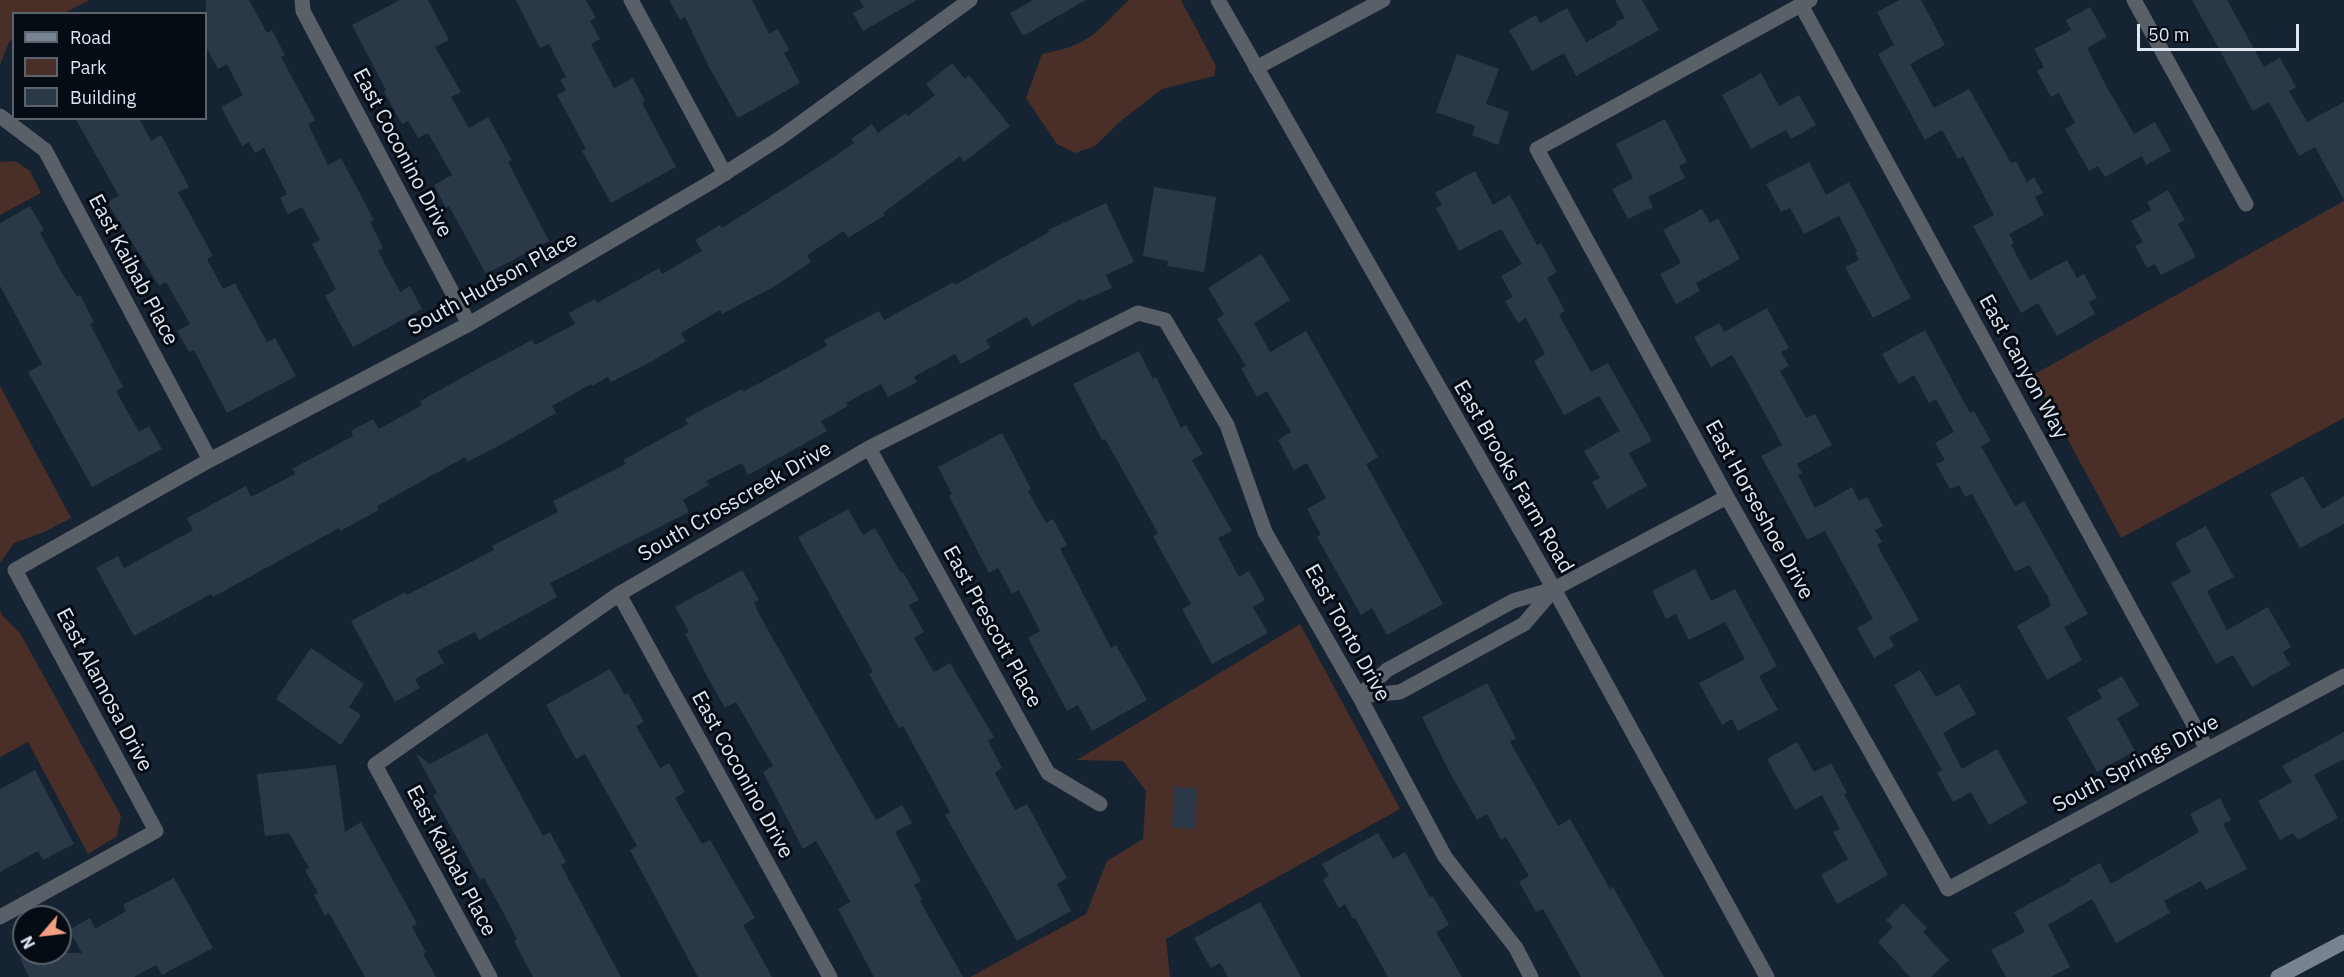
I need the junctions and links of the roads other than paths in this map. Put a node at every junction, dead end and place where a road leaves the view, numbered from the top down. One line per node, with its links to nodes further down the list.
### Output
1 (302, 0): 13 (street, East Coconino Drive)
2 (631, 0): 10 (street)
3 (970, 0): 10 (street, South Hudson Place)
4 (1218, 0): 8 (street, East Brooks Farm Road)
5 (1383, 0): 8 (street)
6 (2134, 0): 11 (street)
7 (1806, 2): 16 (street, East Horseshoe Drive); 22 (street, East Canyon Way)
8 (1256, 68): 18 (street, East Brooks Farm Road)
9 (0, 116): 15 (street, East Kaibab Place)
10 (725, 174): 13 (street, South Hudson Place)
11 (2246, 204)
12 (1138, 313): 14 (street, South Crosscreek Drive); 21 (street, East Tonto Drive)
13 (469, 324): 15 (street, South Hudson Place)
14 (869, 448): 19 (street, South Crosscreek Drive); 24 (street, East Prescott Place)
15 (210, 460): 17 (street, South Hudson Place)
16 (1727, 497): 18 (street); 25 (street, East Horseshoe Drive)
17 (15, 570): 26 (street, East Alamosa Drive)
18 (1554, 590): 21 (street); 21 (street); 31 (street, East Brooks Farm Road)
19 (619, 594): 23 (street, South Crosscreek Drive); 29 (street, East Coconino Drive)
20 (2344, 676): 22 (street, South Springs Drive)
21 (1359, 696): 30 (street, East Tonto Drive)
22 (2207, 749): 25 (street, South Springs Drive)
23 (375, 765): 28 (street, East Kaibab Place)
24 (1100, 804)
25 (1948, 889)
26 (0, 917)
27 (2344, 942): 32 (main road)
28 (490, 977)
29 (830, 977)
30 (1531, 977)
31 (1767, 977)
32 (2278, 977)

